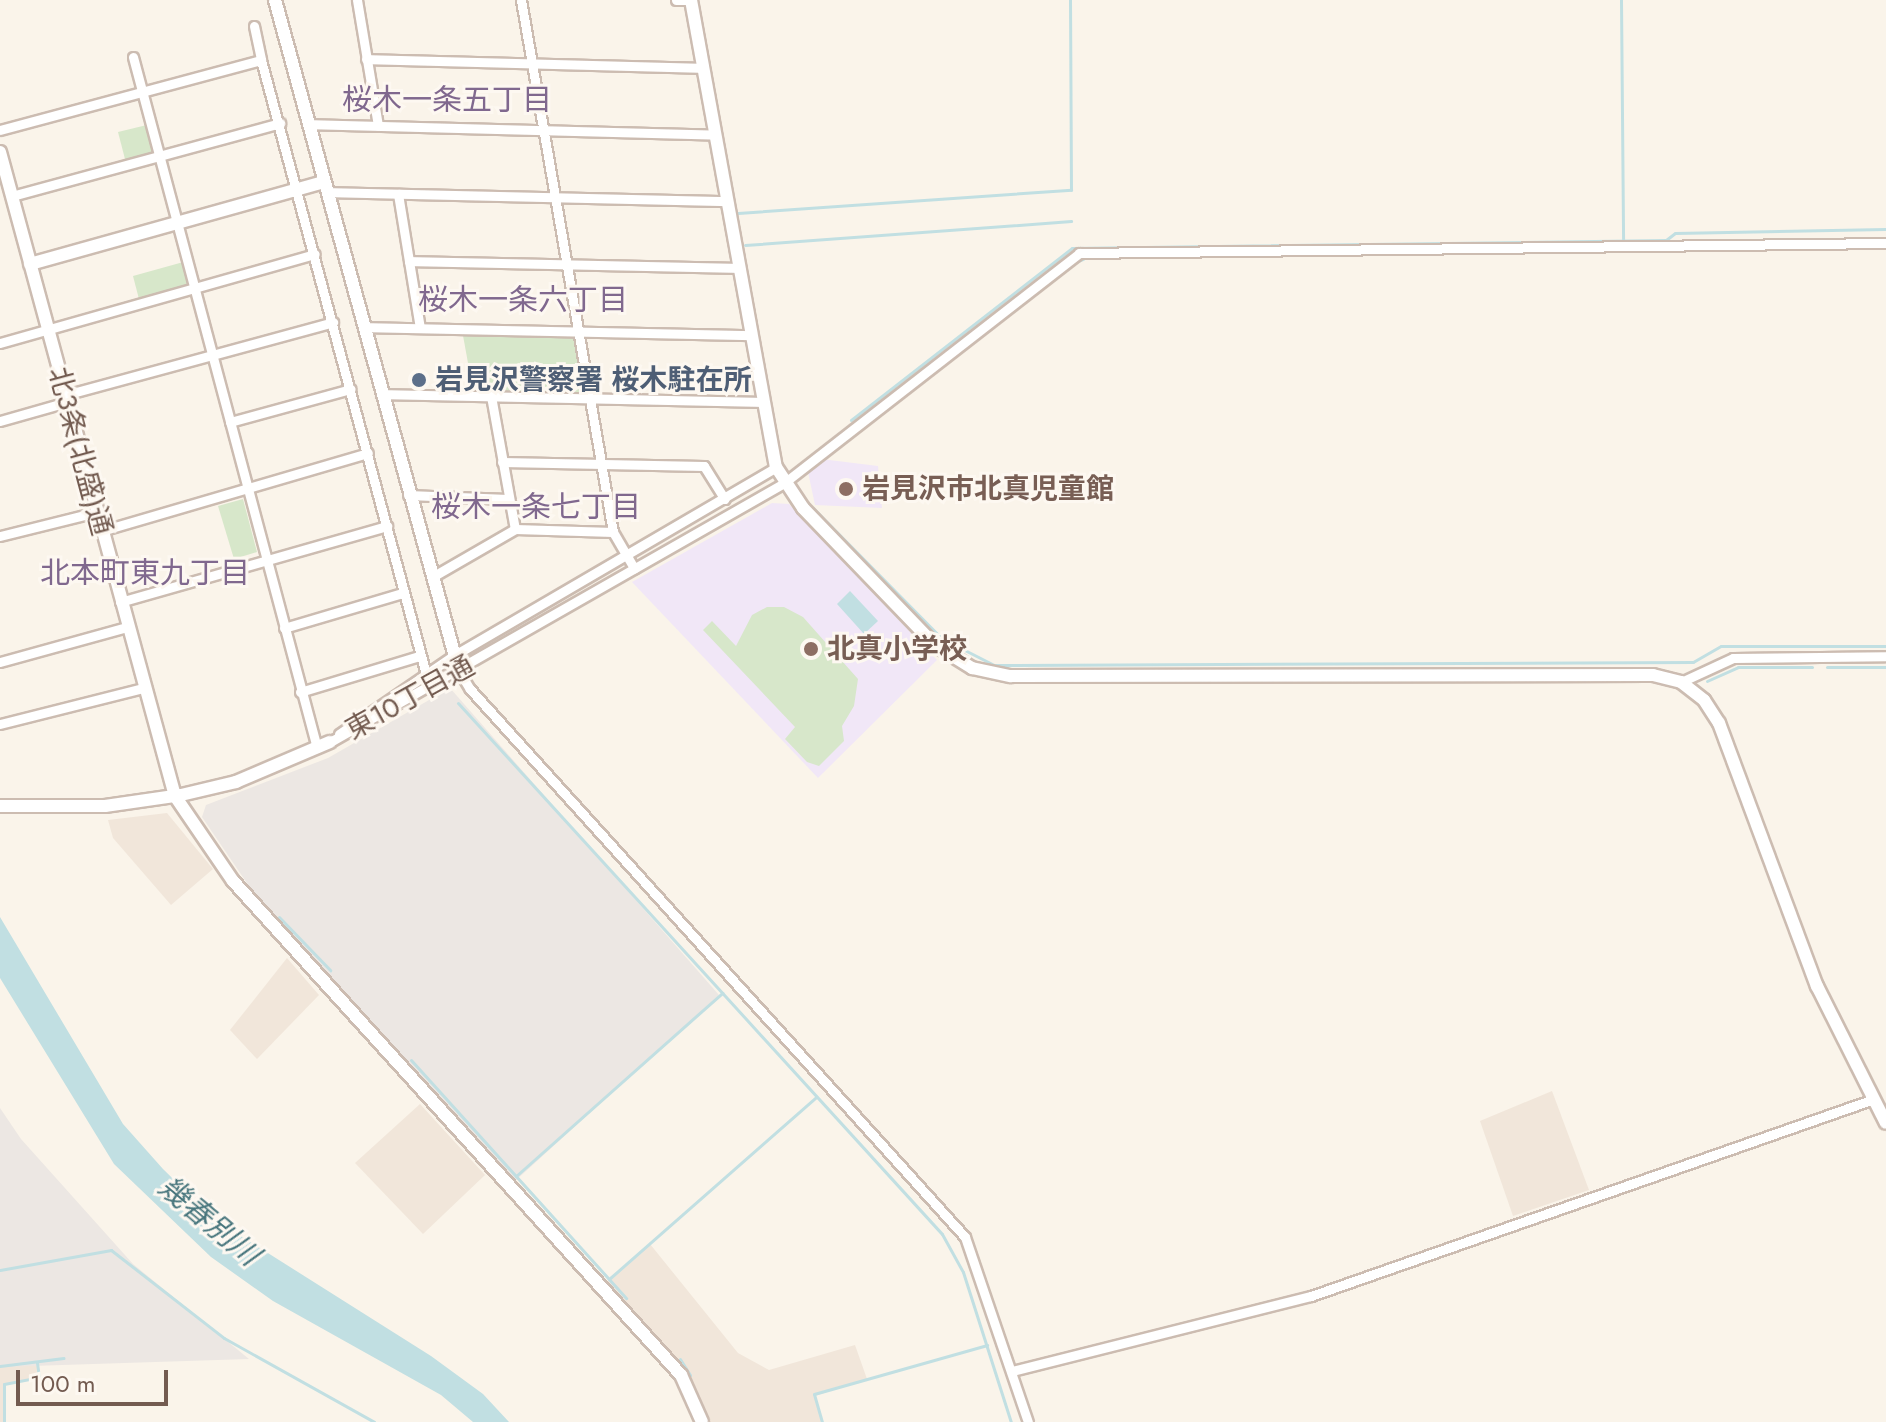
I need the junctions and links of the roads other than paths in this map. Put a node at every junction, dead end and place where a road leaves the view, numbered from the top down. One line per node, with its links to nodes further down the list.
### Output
1 (275, 0): 14 (street)
2 (357, 0): 8 (street)
3 (521, 0): 10 (street)
4 (676, 0): 5 (street)
5 (691, 0): 11 (street)
6 (254, 26): 9 (street)
7 (133, 57): 12 (street)
8 (366, 59): 10 (street); 15 (street)
9 (261, 60): 12 (street); 13 (street)
10 (532, 63): 11 (street); 17 (street)
11 (703, 68): 18 (street)
12 (142, 91): 16 (street); 20 (street)
13 (280, 123): 20 (street); 22 (street)
14 (308, 124): 15 (street); 21 (street)
15 (378, 125): 17 (street)
16 (0, 130)
17 (545, 131): 18 (street); 25 (street)
18 (715, 135): 26 (street)
19 (0, 152): 24 (street, 北3条(北盛)通)
20 (160, 156): 24 (street); 27 (street)
21 (326, 187): 22 (street); 23 (street); 36 (street)
22 (298, 189): 27 (street); 29 (street)
23 (398, 194): 25 (street); 30 (street)
24 (12, 196): 31 (street, 北3条(北盛)通)
25 (556, 198): 26 (street); 32 (street)
26 (726, 201): 33 (street)
27 (179, 221): 31 (street); 34 (street)
28 (1886, 243): 55 (street, 東10丁目通)
29 (315, 254): 34 (street); 35 (street)
30 (409, 261): 32 (street); 37 (street)
31 (30, 264): 38 (street, 北3条(北盛)通)
32 (567, 265): 33 (street); 39 (street)
33 (738, 268): 40 (street)
34 (196, 289): 38 (street); 42 (street)
35 (333, 322): 42 (street); 43 (street)
36 (363, 327): 37 (street); 44 (street)
37 (420, 328): 39 (street)
38 (48, 331): 41 (street); 46 (street, 北3条(北盛)通)
39 (580, 332): 40 (street); 47 (street)
40 (749, 335): 48 (street)
41 (0, 343)
42 (213, 354): 46 (street); 50 (street)
43 (351, 389): 50 (street); 51 (street)
44 (381, 394): 45 (street); 57 (street)
45 (491, 396): 47 (street); 52 (street)
46 (66, 398): 49 (street); 60 (street, 北3条(北盛)通)
47 (592, 398): 48 (street); 53 (street)
48 (761, 402): 54 (street)
49 (0, 421)
50 (230, 422): 56 (street)
51 (368, 453): 56 (street); 61 (street)
52 (502, 462): 53 (street); 58 (street)
53 (603, 467): 59 (street); 64 (street)
54 (776, 467): 55 (street); 59 (street)
55 (784, 483): 68 (street, 東10丁目通); 80 (street)
56 (247, 487): 63 (street); 67 (street)
57 (408, 495): 58 (street); 69 (street)
58 (508, 499): 62 (street)
59 (725, 499): 66 (street)
60 (96, 512): 63 (street, 北3条(北盛)通); 65 (street)
61 (387, 526): 67 (street); 70 (street)
62 (515, 529): 64 (street); 69 (street)
63 (101, 531): 71 (street, 北3条(北盛)通)
64 (613, 532): 66 (street)
65 (0, 536)
66 (628, 556): 68 (street); 75 (street)
67 (266, 560): 71 (street); 73 (street)
68 (634, 568): 78 (street, 東10丁目通)
69 (432, 577): 75 (street)
70 (402, 593): 73 (street); 74 (street)
71 (120, 602): 72 (street, 北3条(北盛)通)
72 (127, 627): 77 (street); 81 (street, 北3条(北盛)通)
73 (284, 628): 82 (street)
74 (419, 656): 79 (street); 82 (street)
75 (453, 656): 78 (street); 79 (street)
76 (1886, 656): 80 (street)
77 (0, 662)
78 (459, 671): 84 (street, 東10丁目通); 90 (street)
79 (426, 674): 84 (street)
80 (1681, 682): 88 (street)
81 (143, 688): 83 (street); 86 (street, 北3条(北盛)通)
82 (300, 692): 85 (street)
83 (0, 724)
84 (330, 742): 85 (street, 東10丁目通)
85 (317, 748): 86 (street, 東10丁目通)
86 (175, 796): 87 (street, 東10丁目通); 91 (street, 北3条(北盛)通)
87 (0, 806)
88 (1874, 1099): 89 (street); 90 (street)
89 (1886, 1123)
90 (1012, 1371): 92 (street)
91 (702, 1422)
92 (1028, 1422)

